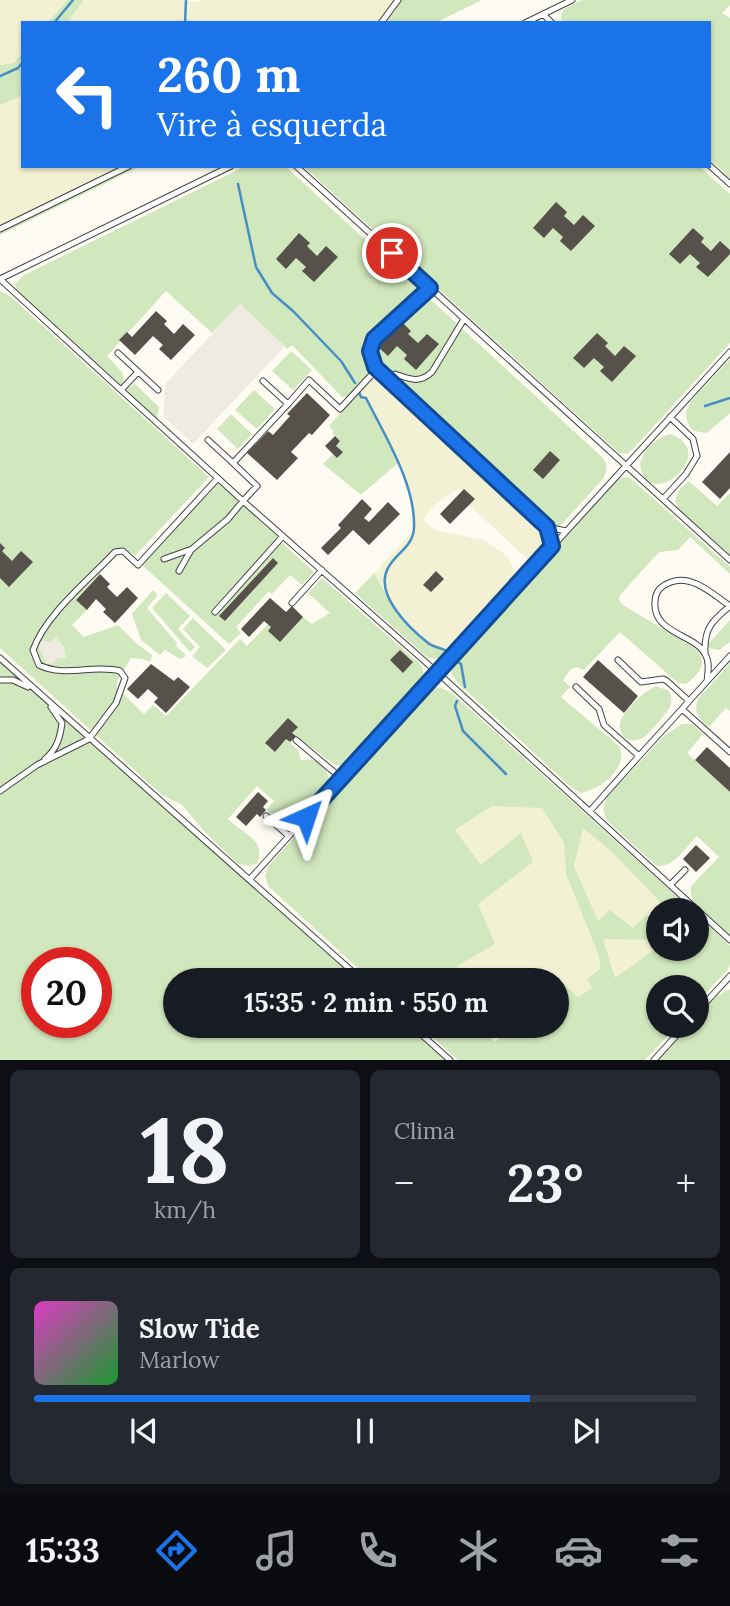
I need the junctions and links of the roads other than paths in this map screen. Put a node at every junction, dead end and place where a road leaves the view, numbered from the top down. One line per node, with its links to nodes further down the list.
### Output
1 (398, 0): 4 (lane)
2 (572, 0): 3 (lane)
3 (542, 14): 5 (lane); 6 (lane)
4 (382, 21)
5 (529, 21)
6 (550, 21)
7 (711, 166): 11 (lane)
8 (124, 168): 12 (lane)
9 (228, 168): 13 (lane)
10 (298, 168): 14 (lane)
11 (730, 184)
12 (0, 229)
13 (0, 279): 22 (lane)
14 (430, 288): 15 (lane); 18 (lane)
15 (464, 319): 20 (lane); 28 (lane)
16 (730, 352): 25 (lane)
17 (118, 353): 19 (lane)
18 (377, 369): 20 (lane); 24 (lane)
19 (138, 372): 22 (lane); 23 (lane)
20 (389, 380): 32 (lane)
21 (263, 381): 24 (lane)
22 (121, 390): 29 (lane)
23 (158, 390)
24 (288, 404): 27 (lane)
25 (670, 417): 28 (lane); 30 (lane)
26 (208, 440): 27 (lane)
27 (233, 463): 31 (lane)
28 (625, 465): 30 (lane); 33 (lane)
29 (218, 478): 31 (lane); 55 (lane)
30 (663, 499): 38 (lane)
31 (243, 502): 34 (lane); 36 (lane)
32 (547, 527): 33 (lane); 35 (lane)
33 (566, 531): 35 (lane)
34 (283, 536): 39 (lane); 43 (lane)
35 (552, 546): 48 (lane)
36 (192, 549): 37 (lane); 40 (lane)
37 (164, 559)
38 (730, 560)
39 (322, 570): 41 (lane); 48 (lane)
40 (179, 571)
41 (292, 603)
42 (730, 606): 44 (lane); 44 (lane)
43 (215, 612)
44 (705, 653): 50 (lane)
45 (730, 656): 50 (lane)
46 (618, 660): 53 (lane)
47 (1, 662): 52 (lane)
48 (438, 673): 60 (lane); 62 (lane)
49 (0, 680): 52 (lane)
50 (707, 681): 53 (lane)
51 (576, 687): 58 (lane)
52 (42, 696): 55 (lane); 59 (lane)
53 (689, 701): 54 (lane)
54 (682, 709): 57 (lane); 58 (lane)
55 (89, 739): 59 (lane); 66 (lane)
56 (296, 740): 60 (lane)
57 (730, 752)
58 (639, 756): 62 (lane)
59 (37, 765): 61 (lane)
60 (341, 778): 64 (lane)
61 (0, 791)
62 (590, 811): 67 (lane)
63 (266, 816): 64 (lane)
64 (289, 836): 66 (lane)
65 (685, 870): 67 (lane)
66 (250, 879): 69 (lane)
67 (670, 886): 68 (lane)
68 (730, 940)
69 (349, 968)
70 (730, 976): 71 (lane)
71 (709, 999)
72 (425, 1038): 74 (lane)
73 (674, 1038): 75 (lane)
74 (450, 1060)
75 (654, 1060)

